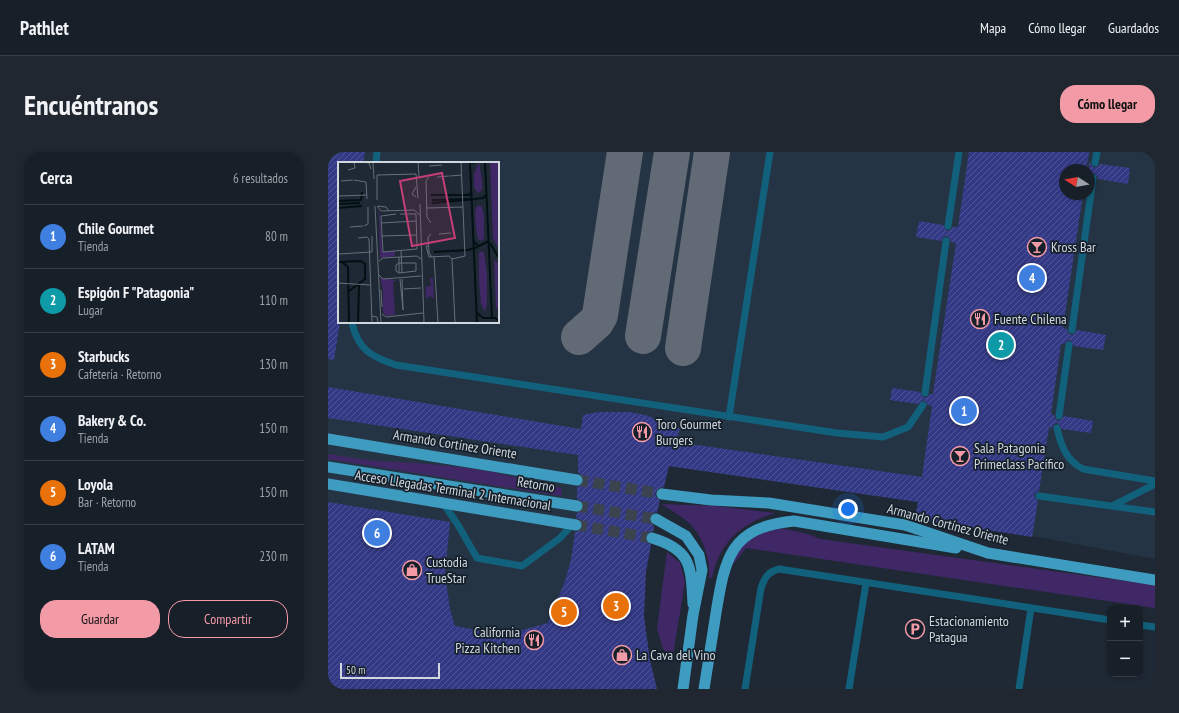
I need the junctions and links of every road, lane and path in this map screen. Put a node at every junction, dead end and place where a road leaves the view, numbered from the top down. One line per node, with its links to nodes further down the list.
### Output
1 (377, 152): 5 (lane)
2 (770, 152): 16 (lane)
3 (959, 152): 8 (lane)
4 (1097, 152): 6 (lane)
5 (376, 162)
6 (1096, 163)
7 (1090, 200): 11 (lane)
8 (948, 226)
9 (946, 241): 13 (lane)
10 (352, 323): 16 (lane)
11 (1072, 330)
12 (1069, 345): 15 (lane)
13 (925, 393)
14 (923, 404): 16 (lane)
15 (1059, 416)
16 (729, 418)
17 (1057, 428): 21 (lane)
18 (328, 439): 20 (highway, Armando Cortínez Oriente)
19 (328, 467): 27 (highway, Retorno)
20 (577, 480)
21 (1155, 481)
22 (328, 484): 26 (highway, Acceso Llegadas Terminal 2 Internacional)
23 (1155, 484): 28 (lane)
24 (662, 494): 33 (highway, Armando Cortínez Oriente)
25 (1038, 496): 28 (lane)
26 (443, 503): 31 (highway, Acceso Llegadas Terminal 2 Internacional); 31 (lane)
27 (577, 506)
28 (1113, 506): 29 (lane)
29 (1155, 512)
30 (656, 519): 37 (highway)
31 (574, 525)
32 (652, 538): 37 (highway)
33 (988, 553): 34 (highway, Armando Cortínez Oriente); 42 (highway)
34 (1155, 580)
35 (866, 583): 36 (lane); 43 (lane); 44 (lane)
36 (1031, 608): 38 (lane); 45 (lane)
37 (693, 615): 41 (highway)
38 (1107, 620)
39 (1143, 625): 40 (lane)
40 (1155, 627)
41 (683, 689)
42 (704, 689)
43 (746, 689)
44 (849, 689)
45 (1019, 689)

